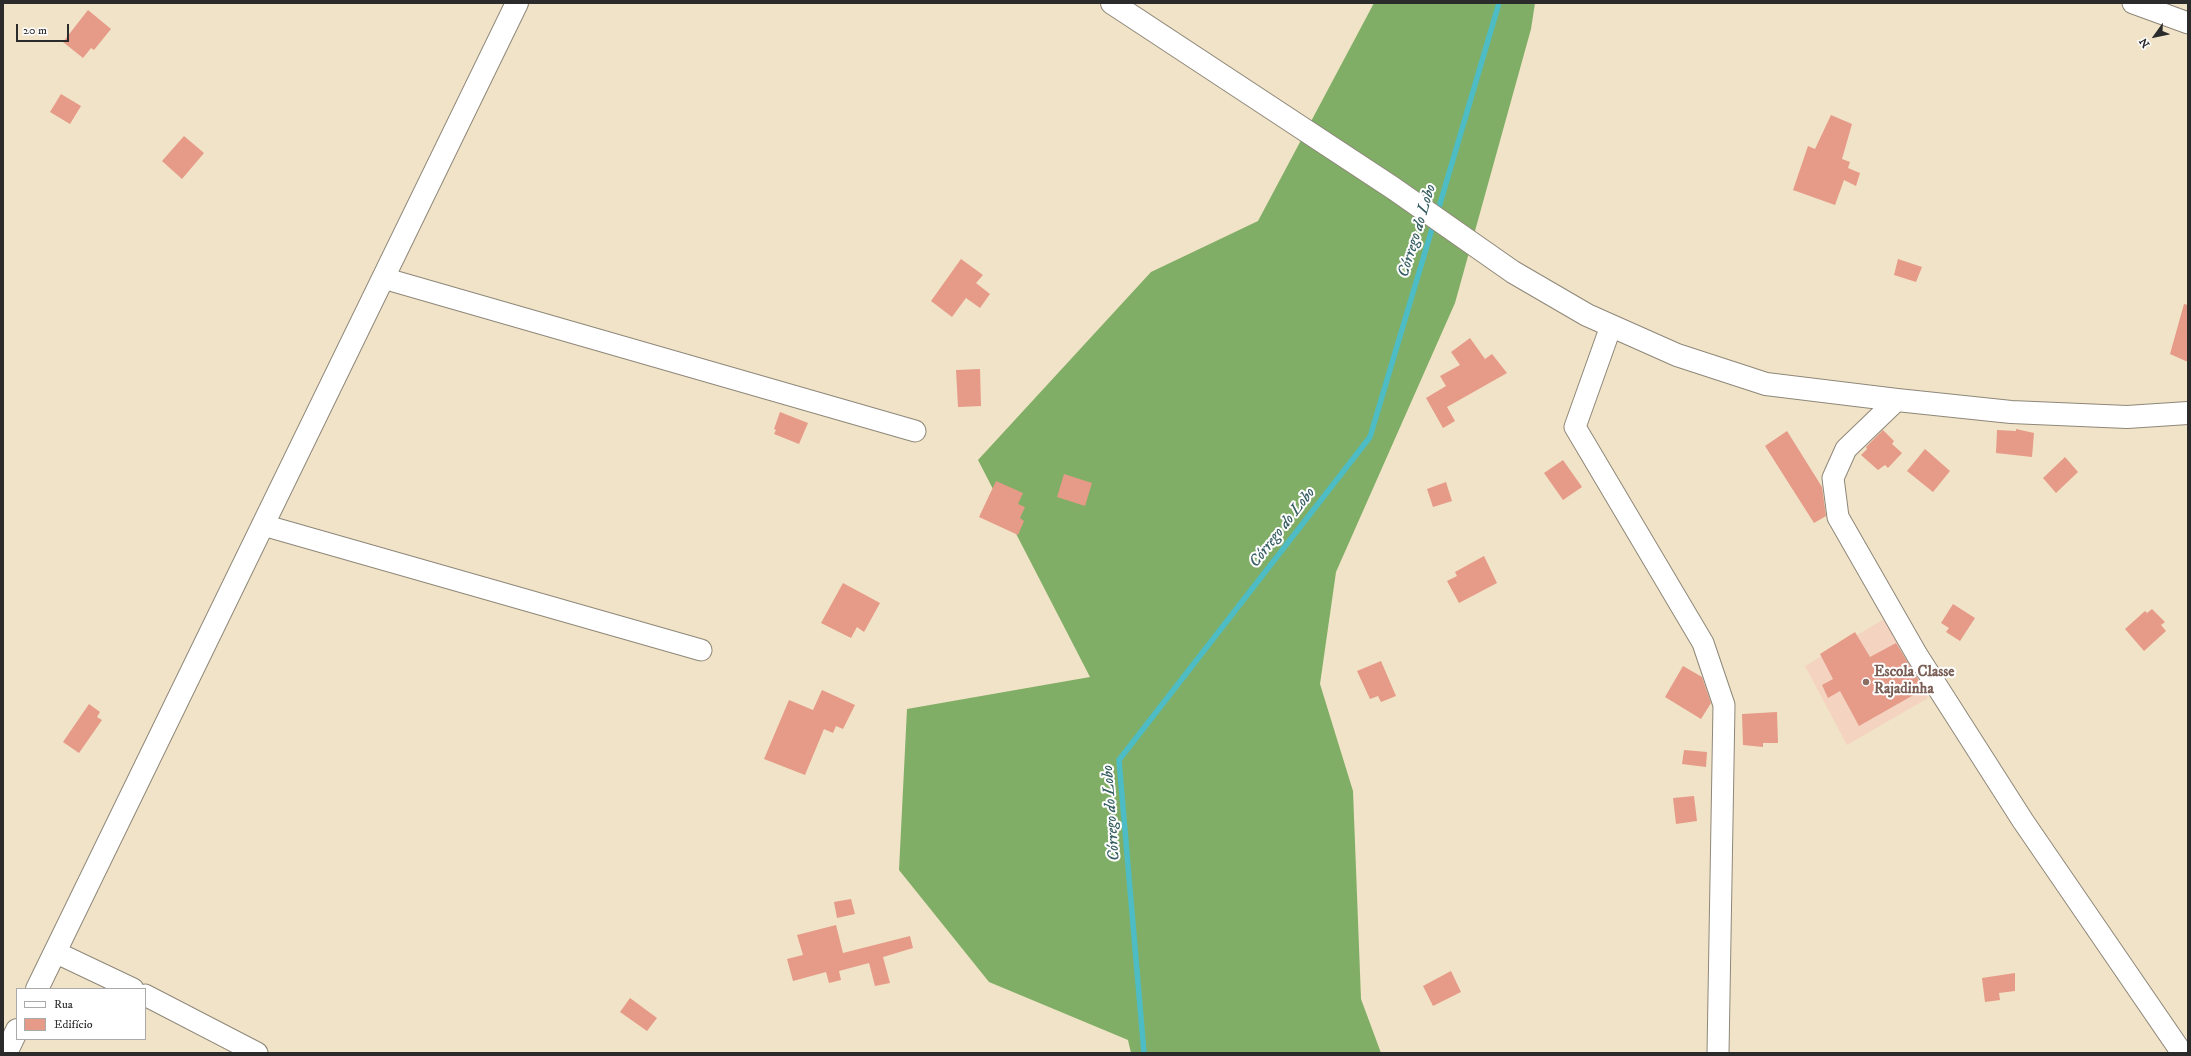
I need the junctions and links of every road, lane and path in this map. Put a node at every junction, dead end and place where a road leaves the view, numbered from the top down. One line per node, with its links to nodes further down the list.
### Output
1 (517, 3): 5 (street)
2 (1112, 3): 6 (street)
3 (2133, 3): 4 (street)
4 (2188, 22)
5 (383, 278): 9 (street); 10 (street)
6 (1611, 326): 7 (street); 19 (street)
7 (1897, 400): 8 (street); 20 (street)
8 (2188, 413)
9 (915, 431)
10 (263, 525): 11 (street); 12 (street)
11 (701, 650)
12 (55, 952): 13 (street); 14 (street)
13 (37, 988)
14 (131, 988)
15 (146, 996): 18 (street)
16 (16, 1032): 17 (street)
17 (6, 1053)
18 (257, 1053)
19 (1718, 1053)
20 (2182, 1053)

